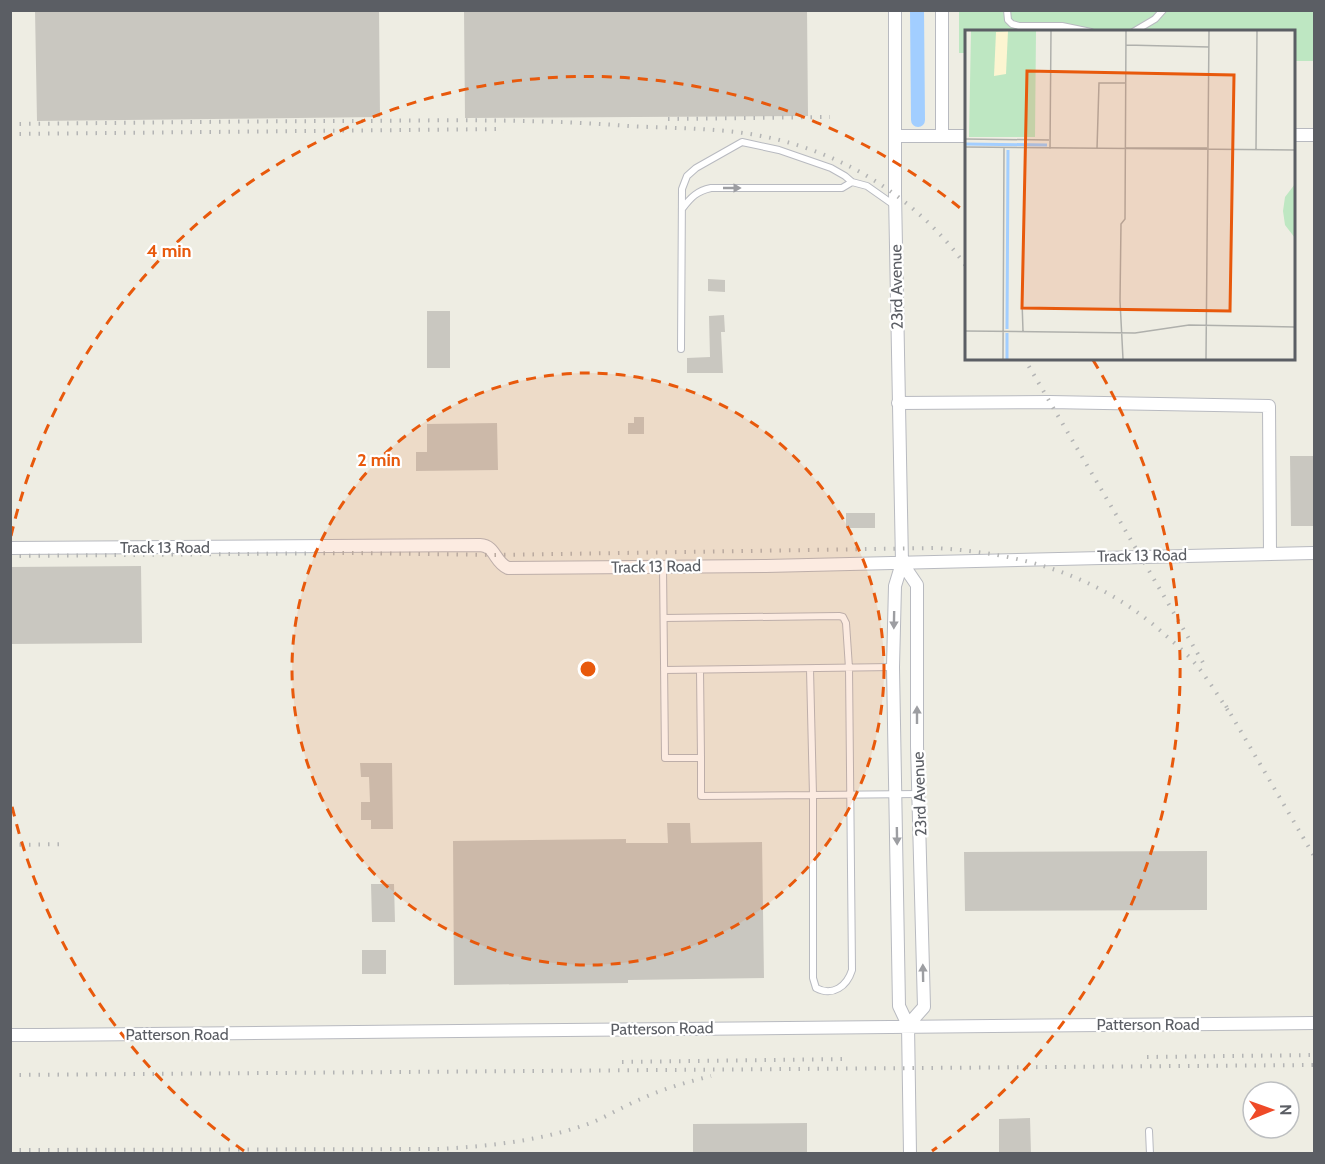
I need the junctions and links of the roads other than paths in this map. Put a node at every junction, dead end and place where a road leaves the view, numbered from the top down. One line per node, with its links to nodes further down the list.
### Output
1 (895, 10): 11 (street, 23rd Avenue)
2 (942, 10): 7 (street)
3 (1007, 10): 5 (lane)
4 (1163, 10): 6 (lane)
5 (1081, 30)
6 (1136, 30)
7 (942, 135): 8 (street); 11 (street)
8 (965, 135)
9 (1295, 135): 10 (street)
10 (1314, 135)
11 (895, 136): 13 (street, 23rd Avenue)
12 (852, 182): 13 (lane); 14 (lane, one-way to 12); 14 (lane)
13 (895, 206): 16 (street, 23rd Avenue)
14 (682, 209): 15 (lane)
15 (681, 349)
16 (898, 403): 18 (street); 20 (street, 23rd Avenue)
17 (10, 548): 21 (street, Track 13 Road)
18 (1270, 553): 19 (street, Track 13 Road); 20 (street, Track 13 Road)
19 (1314, 553)
20 (902, 562): 21 (street, Track 13 Road); 23 (street, 23rd Avenue, one-way to 23); 30 (street, 23rd Avenue, one-way to 20)
21 (663, 566): 22 (lane)
22 (664, 618): 24 (lane); 26 (lane)
23 (894, 667): 24 (lane); 29 (street, 23rd Avenue)
24 (849, 668): 25 (lane); 32 (lane)
25 (810, 669): 27 (lane); 31 (lane)
26 (664, 670): 27 (lane); 28 (lane)
27 (700, 670): 28 (lane)
28 (701, 758): 31 (lane)
29 (897, 794): 30 (lane); 32 (lane); 34 (street, 23rd Avenue, one-way to 34)
30 (919, 794): 34 (street, 23rd Avenue, one-way to 30)
31 (813, 795): 32 (lane); 32 (lane)
32 (851, 795)
33 (1314, 1023): 34 (street, Patterson Road)
34 (908, 1025): 35 (street, Patterson Road); 37 (street, 23rd Avenue)
35 (10, 1035)
36 (1149, 1131): 38 (lane)
37 (910, 1154)
38 (1150, 1154)

